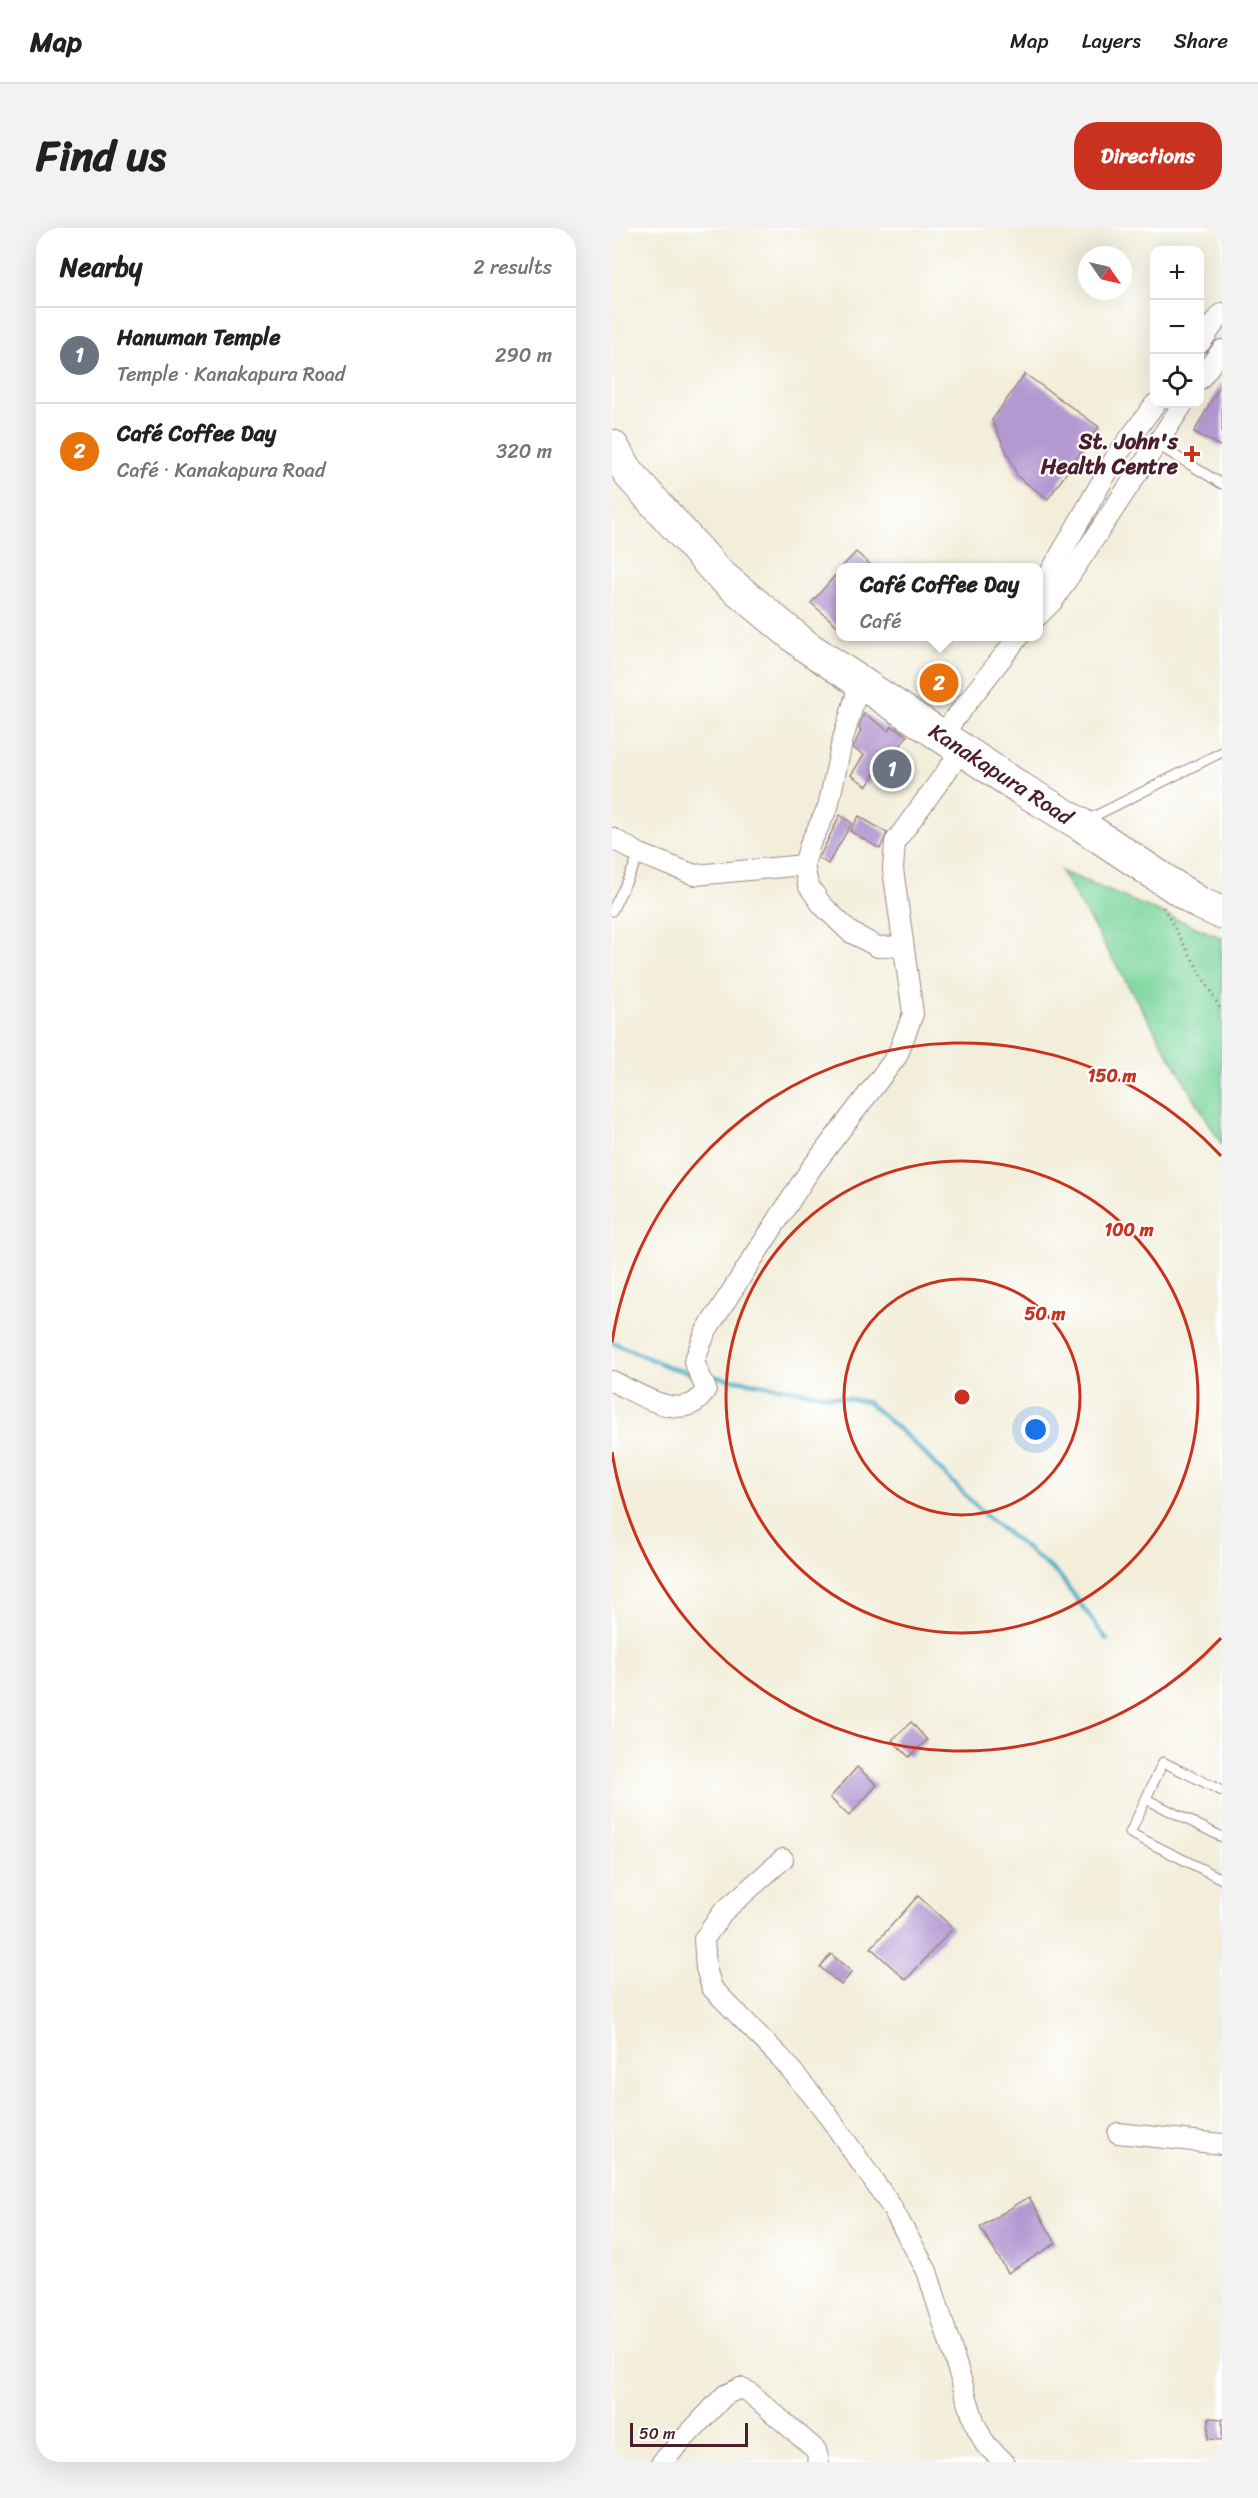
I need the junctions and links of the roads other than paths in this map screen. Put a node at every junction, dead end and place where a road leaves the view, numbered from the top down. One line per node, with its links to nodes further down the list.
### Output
1 (1222, 313): 2 (street)
2 (1204, 338)
3 (1222, 350): 4 (street)
4 (1204, 374)
5 (1152, 408): 9 (street)
6 (1180, 408): 7 (street)
7 (1156, 444): 10 (street); 11 (lane)
8 (612, 446): 15 (highway, Kanakapura Road)
9 (1117, 455): 10 (street); 12 (street)
10 (1140, 468): 13 (street)
11 (1222, 484)
12 (1043, 585)
13 (1043, 611)
14 (1016, 641): 16 (street)
15 (860, 682): 16 (highway, Kanakapura Road); 21 (street)
16 (952, 742): 18 (highway, Kanakapura Road); 24 (street)
17 (1222, 752): 18 (lane)
18 (1080, 824): 23 (highway, Kanakapura Road)
19 (612, 838): 20 (street)
20 (640, 854): 21 (street); 22 (lane)
21 (804, 865): 24 (street)
22 (612, 911)
23 (1222, 914)
24 (903, 946): 25 (street)
25 (612, 1381)
26 (1222, 1791): 27 (lane)
27 (1146, 1799): 28 (lane); 30 (lane)
28 (1222, 1837)
29 (783, 1859): 35 (street)
30 (1222, 1879)
31 (1118, 2133): 32 (street)
32 (1222, 2144)
33 (662, 2462): 34 (street)
34 (819, 2462)
35 (1004, 2462)

